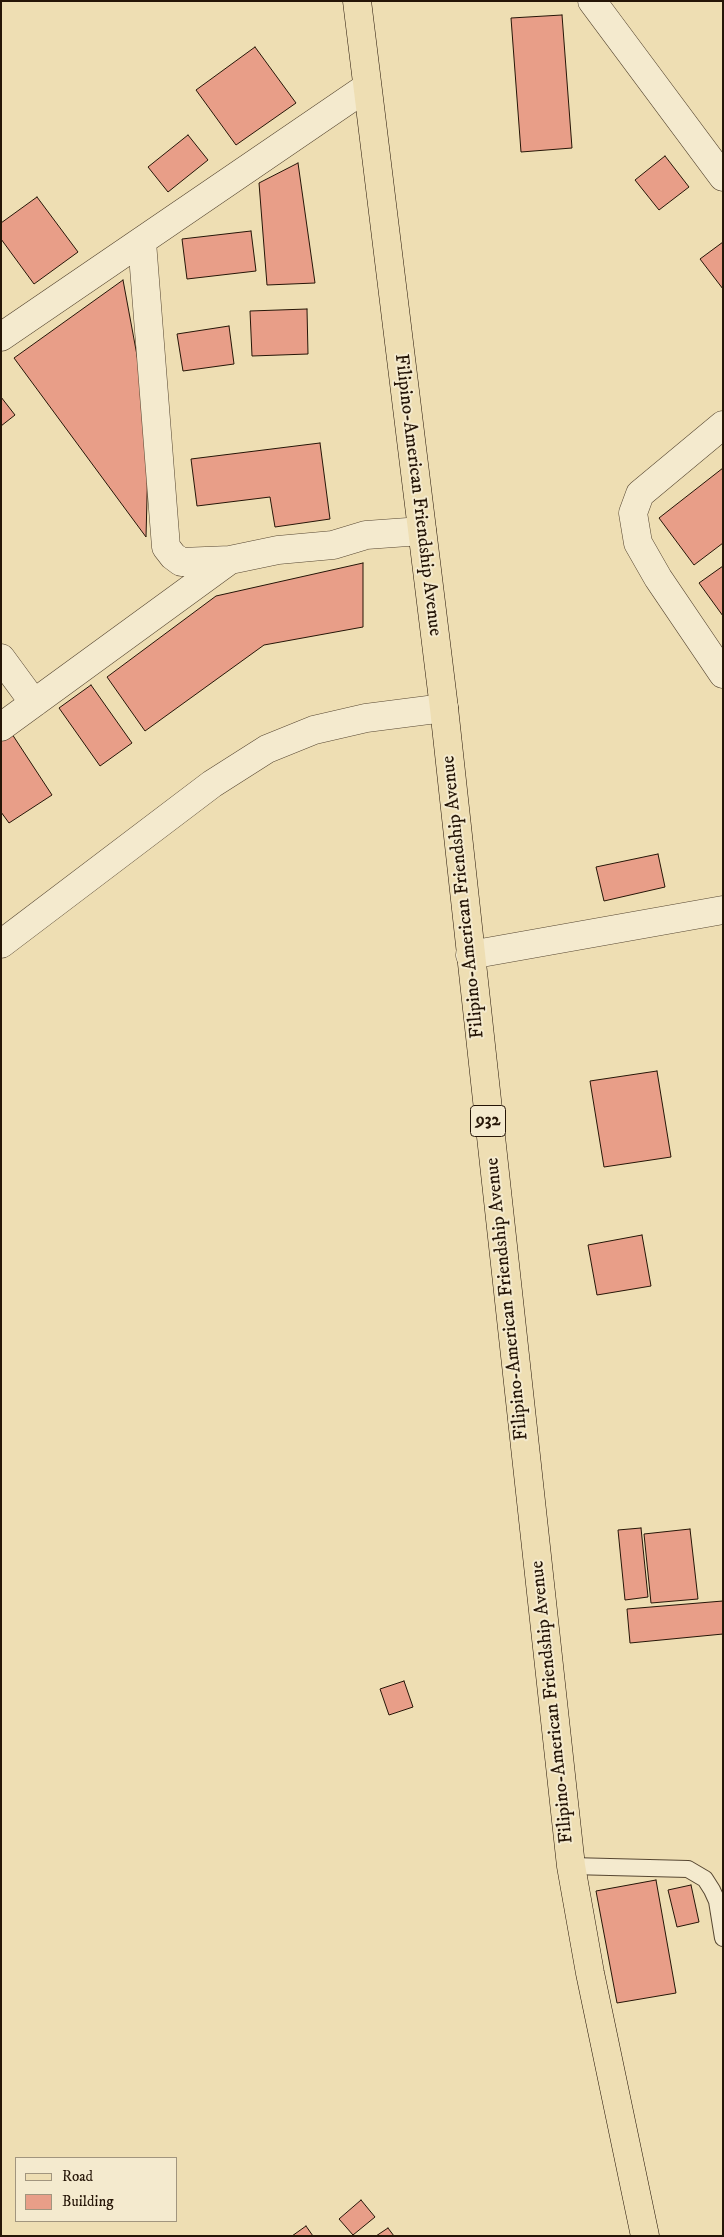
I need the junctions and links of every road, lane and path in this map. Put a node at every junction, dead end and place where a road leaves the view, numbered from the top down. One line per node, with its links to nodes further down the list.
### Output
1 (357, 1): 3 (main road, Filipino-American Friendship Avenue / 932)
2 (592, 1): 4 (street)
3 (367, 87): 5 (street); 8 (main road, Filipino-American Friendship Avenue / 932)
4 (723, 178)
5 (142, 242): 6 (street); 9 (street)
6 (1, 337)
7 (723, 425): 11 (street)
8 (422, 531): 9 (street); 13 (main road, Filipino-American Friendship Avenue / 932)
9 (230, 560): 12 (street)
10 (1, 658): 12 (street)
11 (723, 674)
12 (34, 703): 14 (street)
13 (444, 708): 16 (street); 17 (main road, Filipino-American Friendship Avenue / 932)
14 (1, 727)
15 (723, 910): 17 (street)
16 (4, 935)
17 (470, 955): 18 (main road, Filipino-American Friendship Avenue / 932)
18 (571, 1866): 19 (lane); 20 (main road, Filipino-American Friendship Avenue / 932)
19 (723, 1938)
20 (645, 2236)

